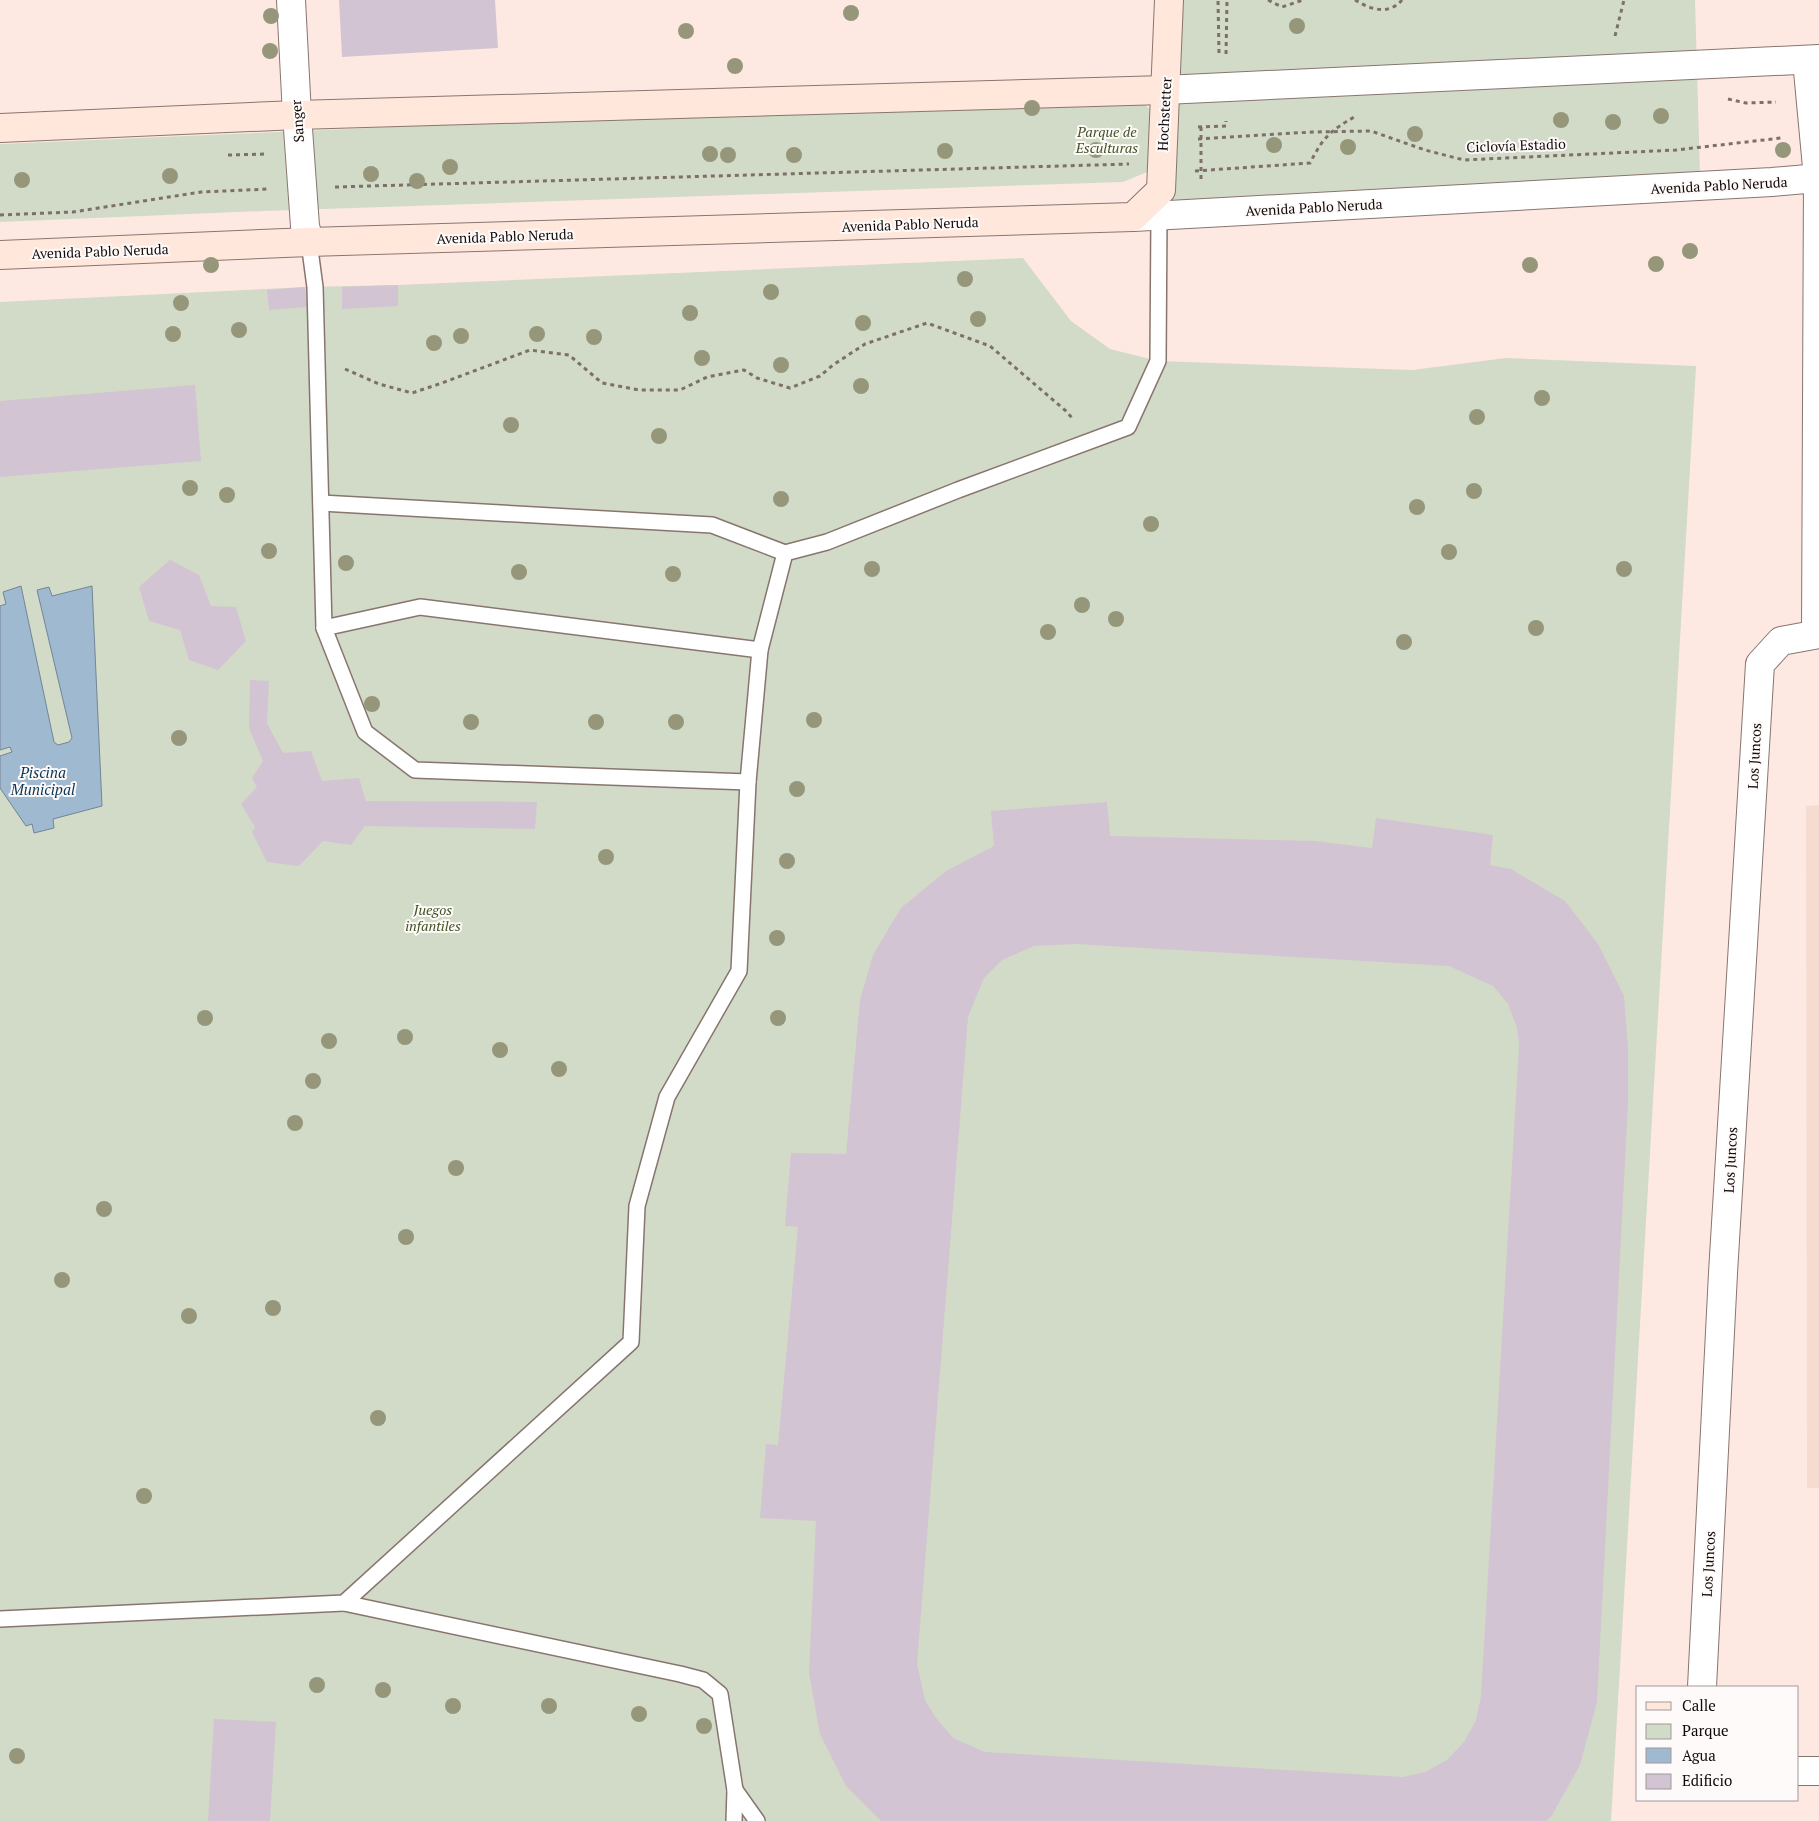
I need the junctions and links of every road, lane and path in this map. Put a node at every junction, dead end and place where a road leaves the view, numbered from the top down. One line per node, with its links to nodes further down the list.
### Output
1 (291, 0): 12 (street, Sanger)
2 (1169, 0): 8 (main road, Hochstetter)
3 (1268, 0): 4 (path)
4 (1303, 0)
5 (1355, 0): 6 (path)
6 (1402, 0)
7 (1813, 59): 8 (street); 10 (street)
8 (1164, 90): 12 (main road); 17 (main road, Hochstetter)
9 (1727, 99): 10 (path)
10 (1811, 100): 15 (street)
11 (1360, 114): 14 (path)
12 (297, 115): 13 (main road); 19 (street, Sanger)
13 (0, 128)
14 (1330, 131): 15 (path, Ciclovía Estadio); 16 (path, Ciclovía Estadio); 17 (path)
15 (1814, 136): 18 (street)
16 (1194, 139)
17 (1162, 167): 19 (path); 21 (main road, Hochstetter)
18 (1819, 178): 21 (street, Avenida Pablo Neruda); 29 (street)
19 (302, 188): 20 (path); 22 (street, Sanger)
20 (0, 215)
21 (1146, 216): 22 (main road, Avenida Pablo Neruda); 25 (lane)
22 (309, 242): 23 (main road, Avenida Pablo Neruda); 24 (lane)
23 (0, 255)
24 (317, 358): 25 (path); 26 (lane)
25 (1090, 441): 27 (lane)
26 (321, 503): 27 (lane); 28 (lane)
27 (784, 553): 30 (lane)
28 (324, 628): 30 (lane); 31 (lane)
29 (1818, 634): 34 (street, Los Juncos)
30 (760, 650): 31 (lane)
31 (748, 782): 32 (lane)
32 (344, 1603): 33 (lane); 37 (lane)
33 (0, 1619)
34 (1702, 1686)
35 (1799, 1771): 36 (street)
36 (1819, 1771)
37 (735, 1790): 38 (lane); 39 (lane)
38 (734, 1821)
39 (757, 1821)

